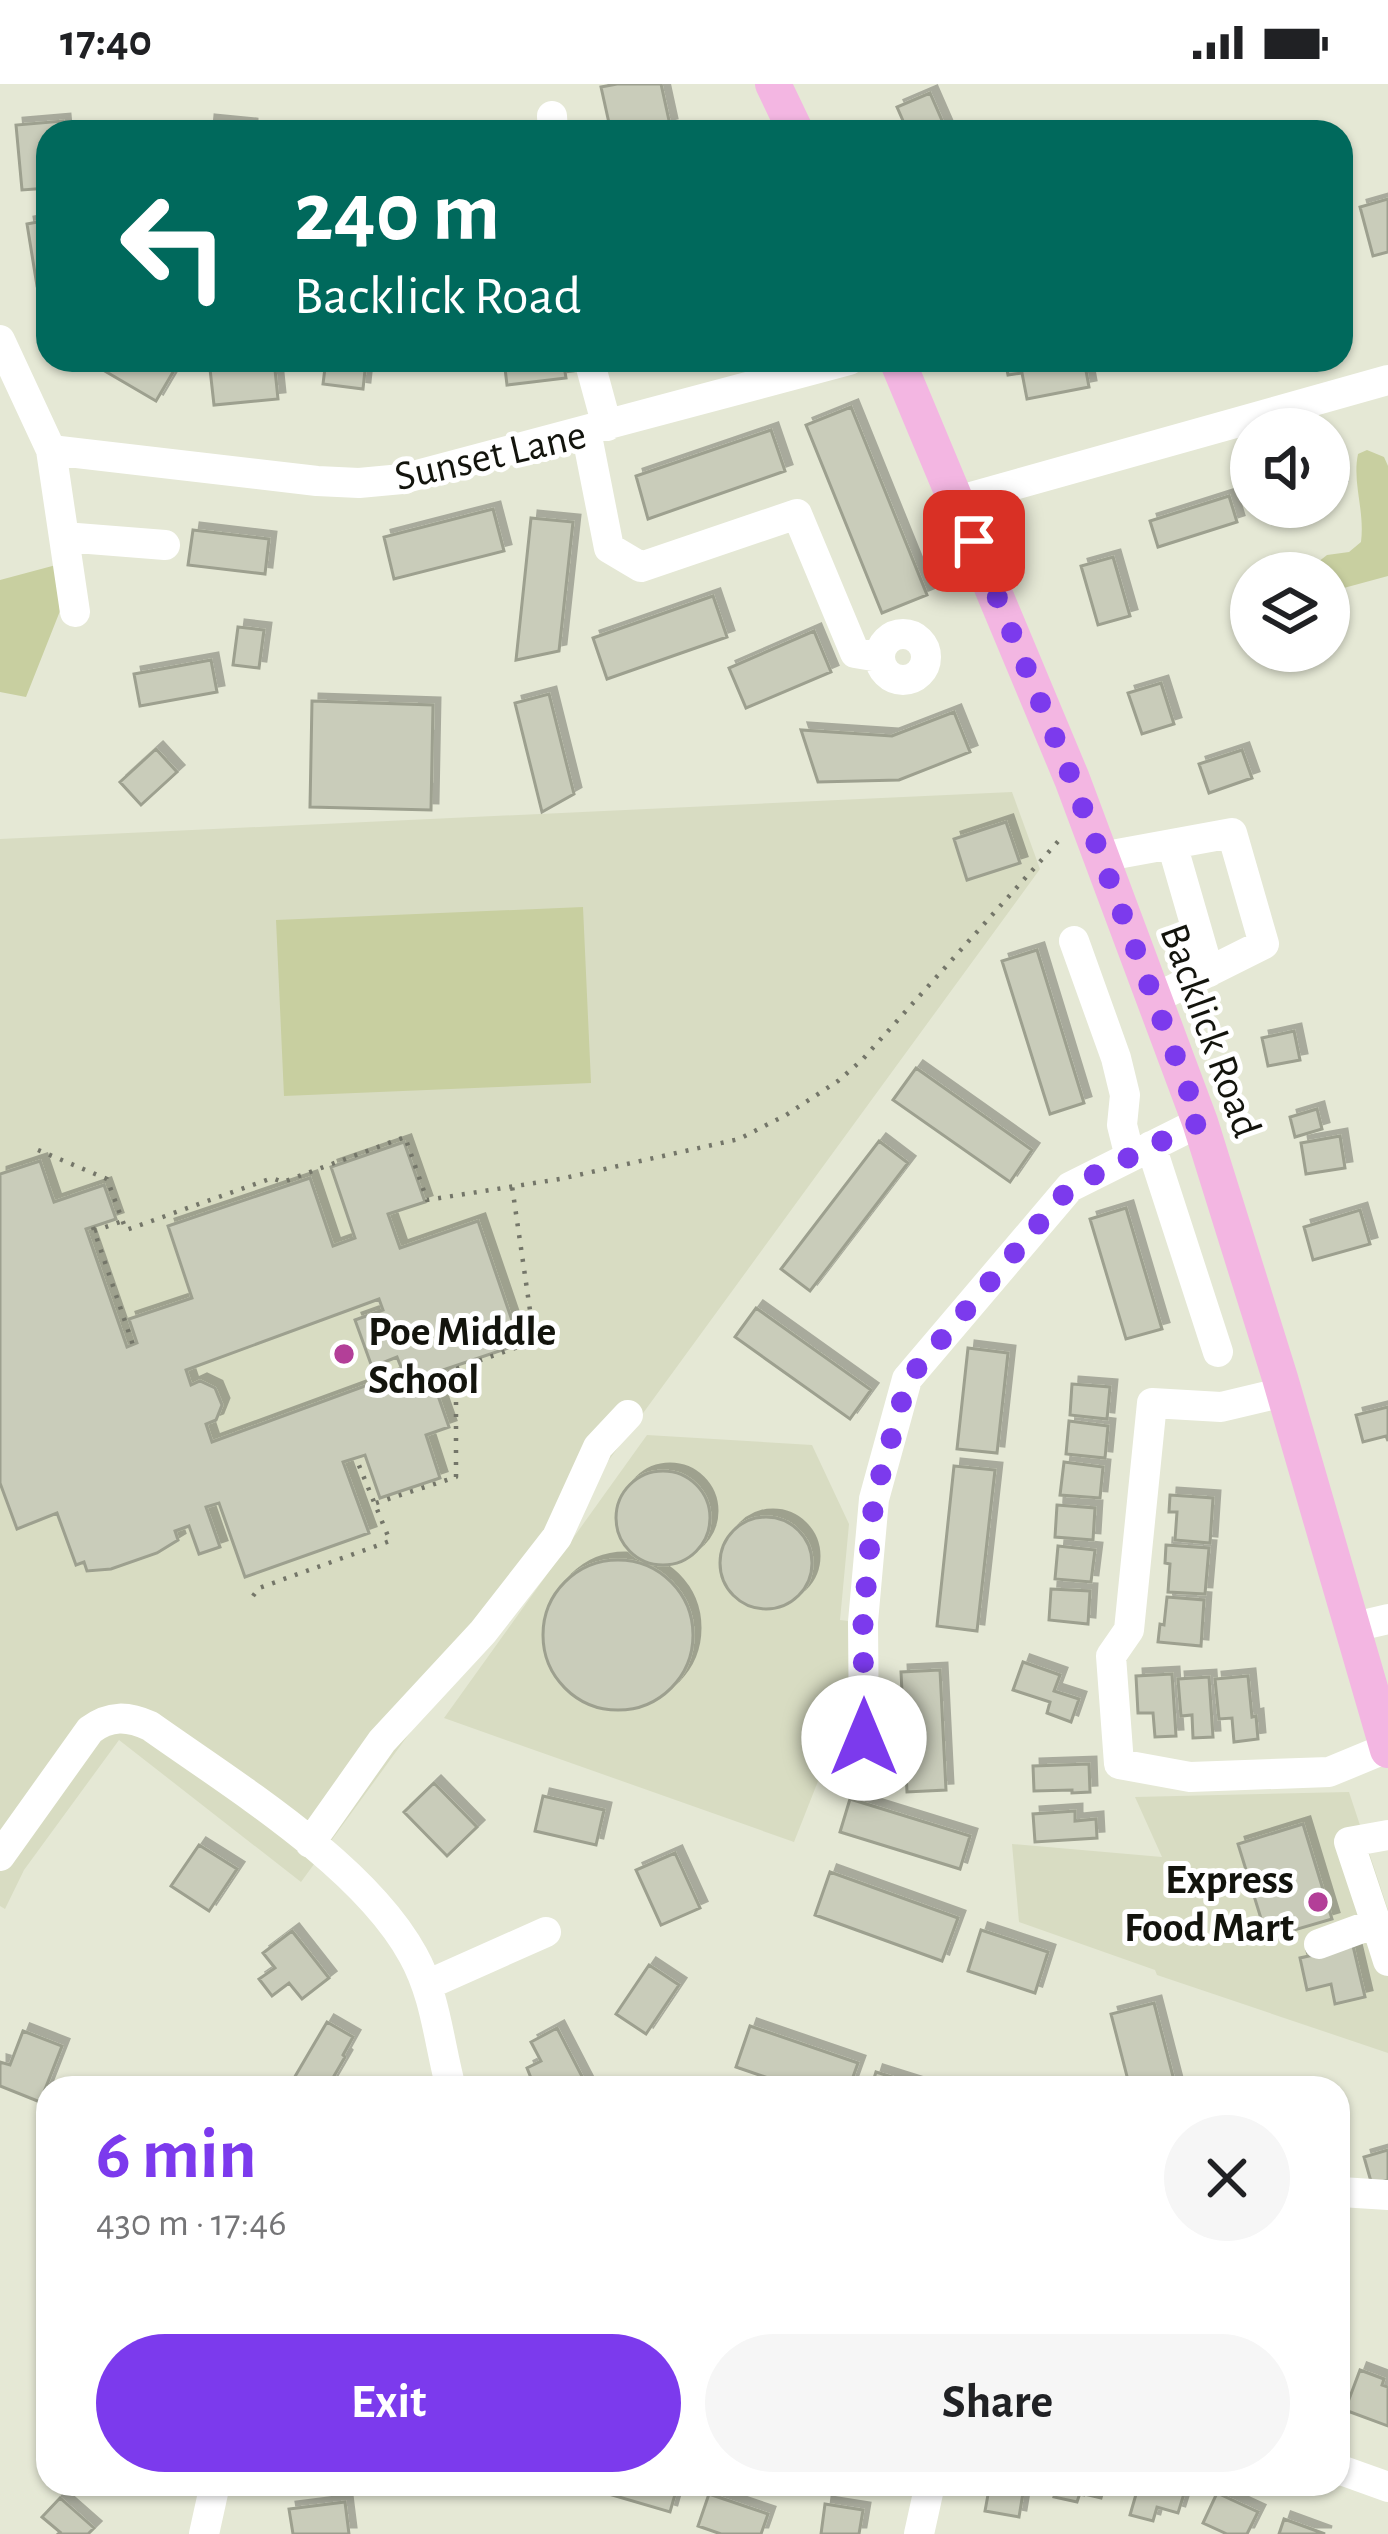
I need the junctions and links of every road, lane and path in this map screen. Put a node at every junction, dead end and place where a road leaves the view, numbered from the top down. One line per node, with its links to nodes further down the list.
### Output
1 (773, 84): 2 (main road)
2 (790, 120)
3 (0, 340): 9 (street)
4 (591, 372): 8 (street)
5 (805, 372): 8 (street, Sunset Lane)
6 (902, 372): 10 (main road, Backlick Road)
7 (1388, 380): 10 (street)
8 (596, 429): 9 (street, Sunset Lane); 14 (street)
9 (51, 449): 11 (street)
10 (957, 501): 15 (main road, Backlick Road)
11 (64, 537): 12 (street); 13 (street)
12 (165, 545)
13 (75, 612)
14 (879, 657)
15 (1087, 819): 17 (main road, Backlick Road); 24 (path)
16 (1172, 844): 17 (street); 19 (street); 19 (street)
17 (1101, 857): 20 (main road, Backlick Road)
18 (1074, 941): 23 (street)
19 (1209, 972): 20 (street)
20 (1154, 999): 21 (main road, Backlick Road)
21 (1200, 1122): 23 (street); 28 (main road, Backlick Road)
22 (38, 1150): 25 (path)
23 (1141, 1151): 27 (street); 34 (street)
24 (512, 1186): 25 (path); 31 (path)
25 (123, 1221): 26 (path)
26 (134, 1345)
27 (1218, 1352)
28 (1284, 1392): 33 (main road, Backlick Road); 35 (street)
29 (628, 1415): 37 (street)
30 (356, 1458): 31 (path)
31 (376, 1503): 32 (path)
32 (253, 1597)
33 (1371, 1623): 35 (main road, Backlick Road)
34 (864, 1738)
35 (1388, 1749)
36 (1388, 1835): 39 (street)
37 (310, 1843): 38 (street); 43 (street)
38 (0, 1856)
39 (1376, 1923): 41 (street); 42 (street)
40 (545, 1932): 43 (street)
41 (1319, 1944)
42 (1388, 1961)
43 (427, 1985): 44 (street)
44 (448, 2076)
45 (1350, 2193): 46 (street)
46 (1388, 2195)
47 (1350, 2473): 48 (street)
48 (1388, 2487)
49 (212, 2496): 51 (street)
50 (927, 2496): 52 (street)
51 (204, 2534)
52 (919, 2534)

